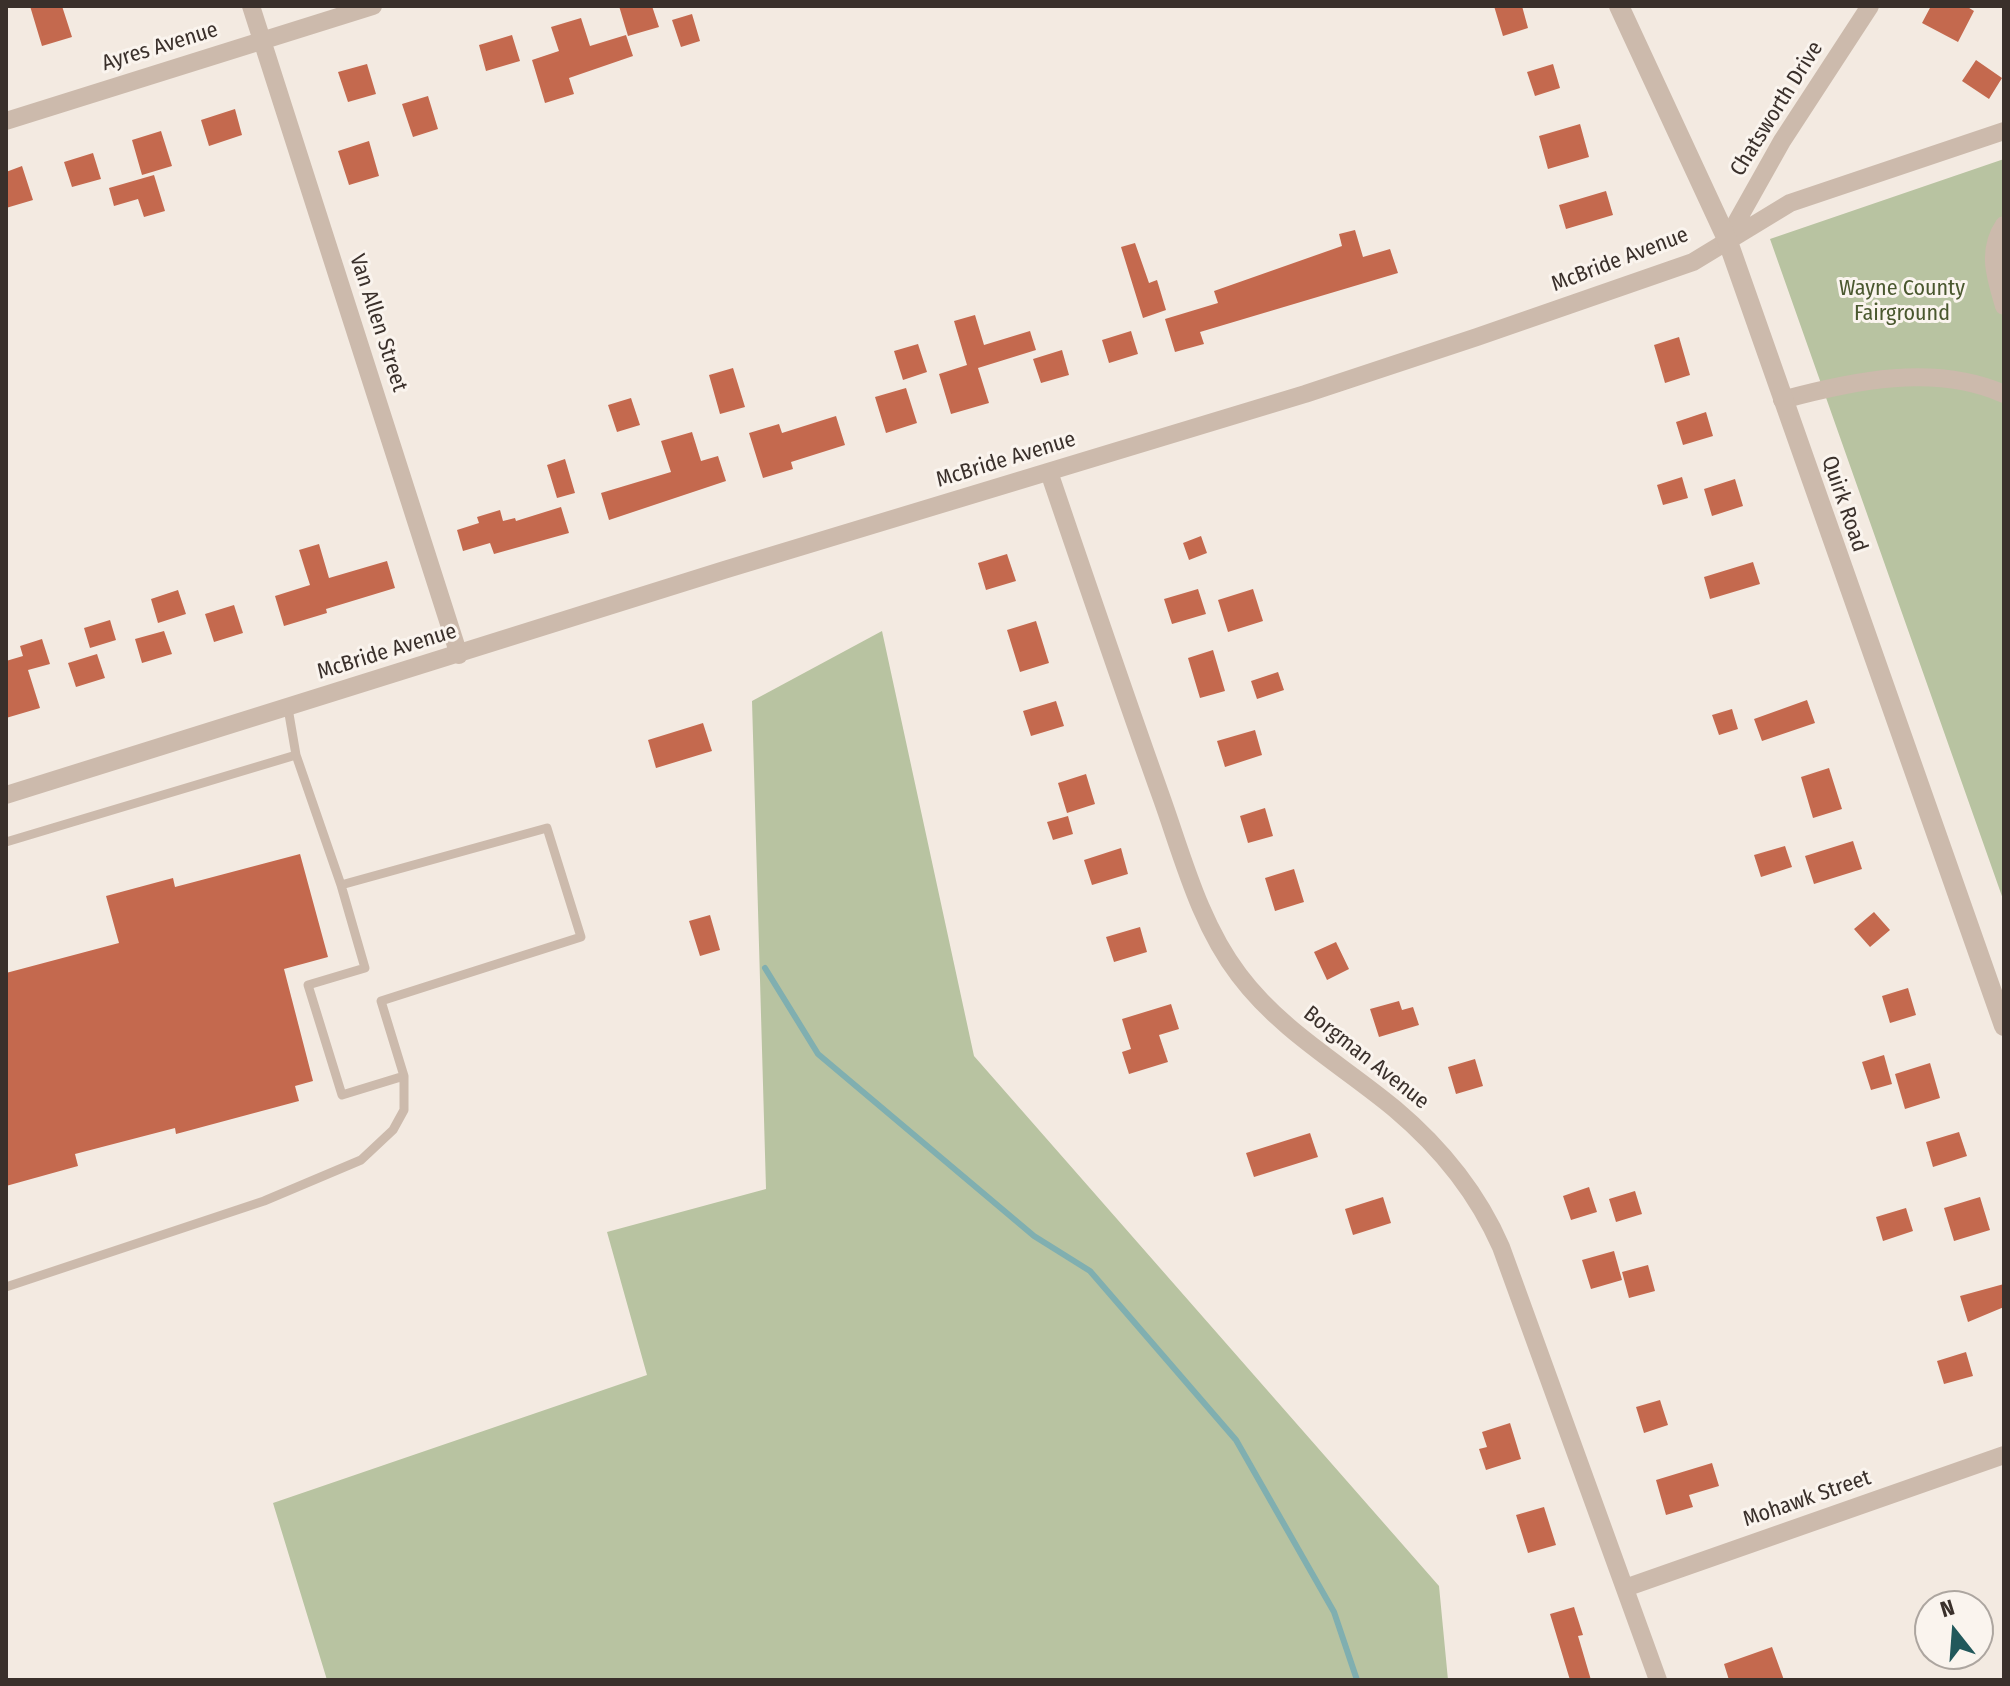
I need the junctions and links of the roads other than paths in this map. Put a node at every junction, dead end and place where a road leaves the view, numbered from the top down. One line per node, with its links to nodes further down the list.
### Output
1 (251, 6): 5 (street, Van Allen Street)
2 (373, 6): 5 (street, Ayres Avenue)
3 (1619, 6): 9 (street, Quirk Road)
4 (1870, 6): 9 (street, Chatsworth Drive)
5 (262, 41): 6 (street, Ayres Avenue); 14 (street, Van Allen Street)
6 (6, 121)
7 (2004, 131): 9 (street, McBride Avenue)
8 (2004, 225): 10 (street)
9 (1727, 239): 12 (street, Quirk Road); 13 (street, McBride Avenue)
10 (2004, 306)
11 (2004, 394): 12 (street)
12 (1782, 400): 20 (street, Quirk Road)
13 (1049, 472): 14 (street, McBride Avenue); 24 (street, Borgman Avenue)
14 (459, 655): 15 (street, McBride Avenue)
15 (288, 708): 16 (lane); 17 (street, McBride Avenue)
16 (296, 755): 18 (lane); 19 (lane)
17 (6, 795)
18 (6, 842)
19 (341, 885): 21 (lane); 21 (lane)
20 (2004, 1026)
21 (404, 1076): 22 (lane)
22 (6, 1287)
23 (2004, 1455): 24 (street, Mohawk Street)
24 (1625, 1588): 25 (street, Borgman Avenue)
25 (1658, 1680)

